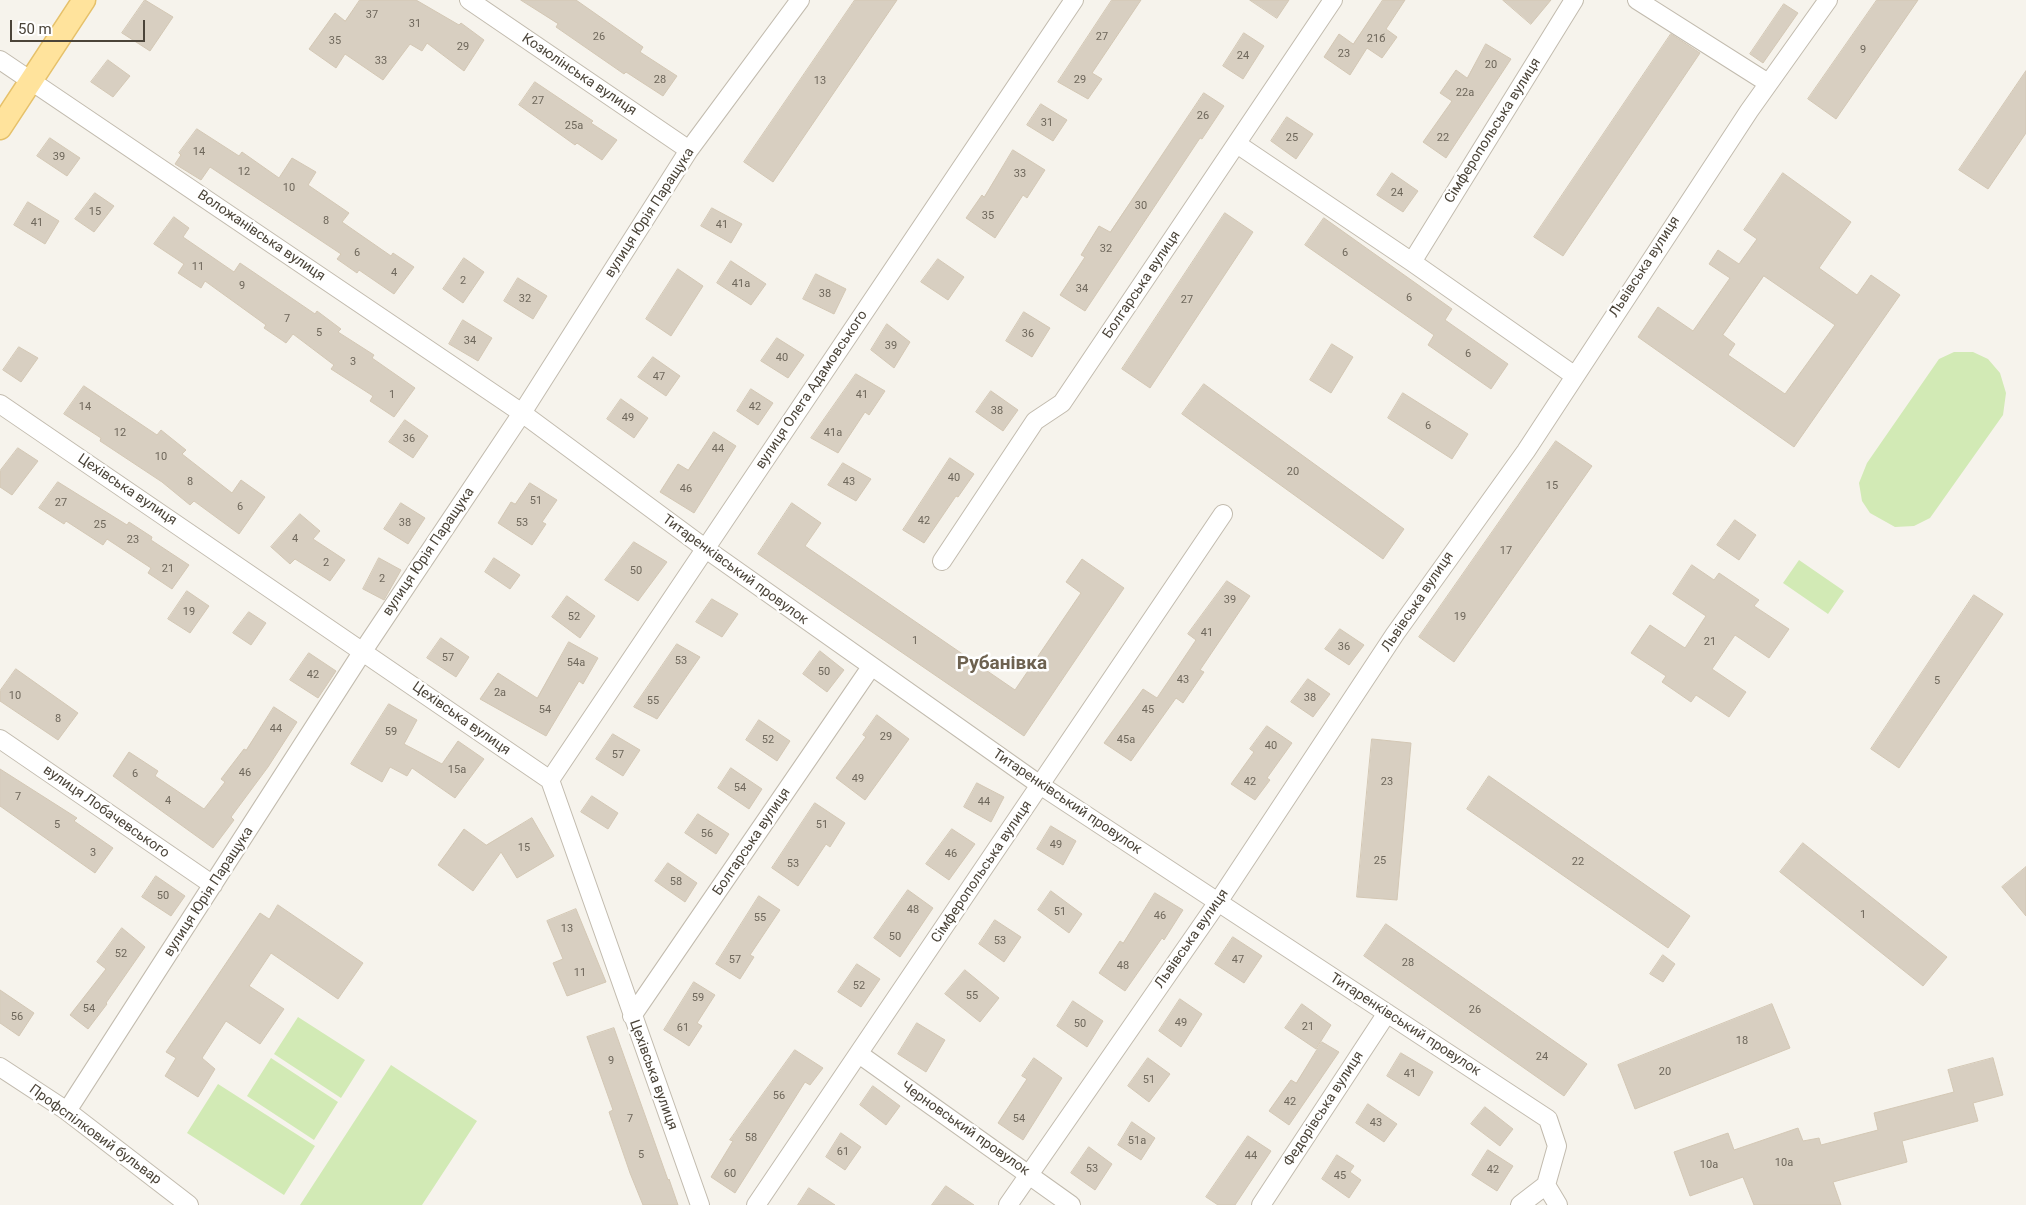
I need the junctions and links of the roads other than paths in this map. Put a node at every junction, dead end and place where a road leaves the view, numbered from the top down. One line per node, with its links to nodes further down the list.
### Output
1 (84, 0): 10 (main road)
2 (469, 0): 14 (street, Козюлінська вулиця)
3 (800, 0): 14 (street, вулиця Юрія Паращука)
4 (1074, 0): 20 (street, вулиця Олега Адамовського)
5 (1333, 0): 13 (street, Болгарська вулиця)
6 (1574, 0): 15 (street, Сімферопольська вулиця)
7 (1637, 0): 11 (street)
8 (1828, 0): 11 (street, Львівська вулиця)
9 (0, 60): 10 (street, Воложанівська вулиця)
10 (31, 81): 12 (main road); 18 (street, Воложанівська вулиця)
11 (1768, 83): 16 (street, Львівська вулиця)
12 (0, 128)
13 (1236, 144): 15 (street); 21 (street, Болгарська вулиця)
14 (689, 150): 18 (street, вулиця Юрія Паращука)
15 (1412, 262): 16 (street)
16 (1575, 376): 28 (street, Львівська вулиця)
17 (0, 404): 22 (street, Цехівська вулиця)
18 (522, 413): 20 (street, Титаренківський провулок); 22 (street, вулиця Юрія Паращука)
19 (1223, 514): 26 (street, Сімферопольська вулиця)
20 (706, 549): 23 (street, Титаренківський провулок); 25 (street, вулиця Олега Адамовського)
21 (942, 561)
22 (364, 651): 25 (street, Цехівська вулиця); 27 (street, вулиця Юрія Паращука)
23 (871, 667): 26 (street, Титаренківський провулок); 30 (street, Болгарська вулиця)
24 (0, 739): 27 (street, вулиця Лобачевського)
25 (550, 780): 30 (street, Цехівська вулиця)
26 (1040, 785): 28 (street, Титаренківський провулок); 31 (street, Сімферопольська вулиця)
27 (213, 885): 33 (street, вулиця Юрія Паращука)
28 (1218, 902): 29 (street, Титаренківський провулок); 34 (street, Львівська вулиця)
29 (1387, 1013): 35 (street, Титаренківський провулок); 41 (street, Федорівська вулиця)
30 (632, 1016): 37 (street, Цехівська вулиця)
31 (859, 1054): 34 (street, Черновський провулок); 38 (street, Сімферопольська вулиця)
32 (0, 1067): 33 (street, Профспілковий бульвар)
33 (67, 1111): 36 (street, Профспілковий бульвар)
34 (1029, 1174): 39 (street, Львівська вулиця); 40 (street, Черновський провулок)
35 (1546, 1185): 42 (street); 43 (street)
36 (189, 1205)
37 (700, 1205)
38 (756, 1205)
39 (1008, 1205)
40 (1071, 1205)
41 (1261, 1205)
42 (1520, 1205)
43 (1558, 1205)

